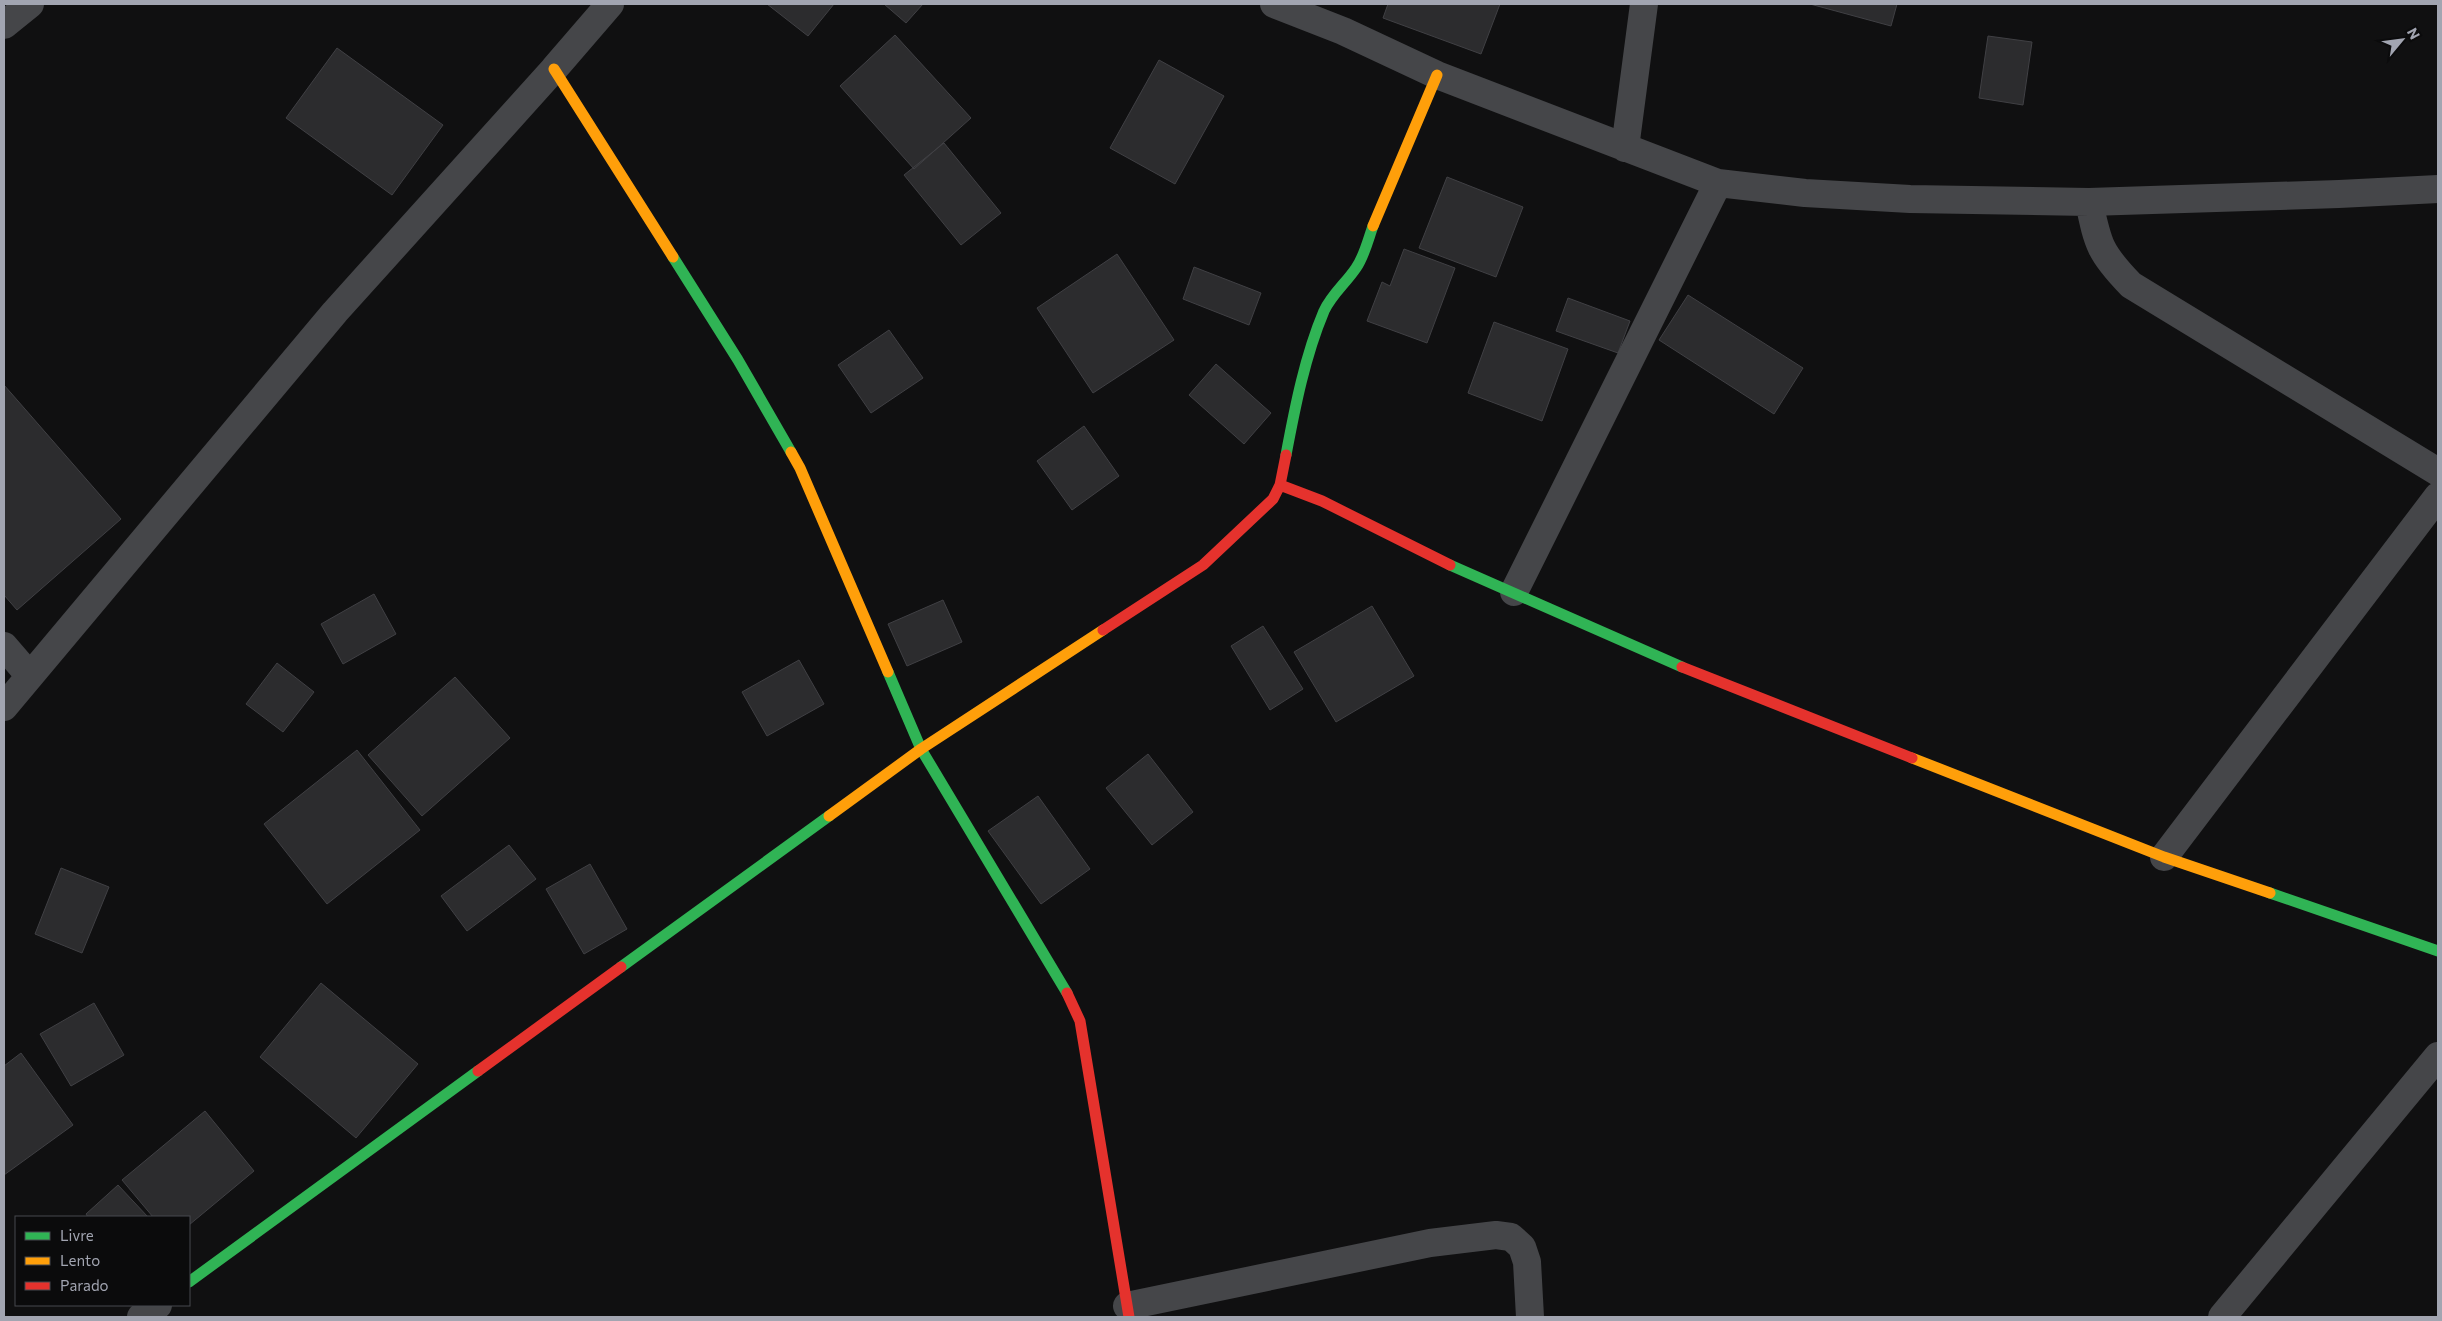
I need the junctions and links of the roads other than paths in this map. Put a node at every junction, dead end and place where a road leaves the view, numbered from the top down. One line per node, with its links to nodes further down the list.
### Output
1 (30, 4): 5 (street)
2 (610, 4): 6 (street)
3 (1274, 4): 7 (street)
4 (1644, 4): 8 (street)
5 (4, 25)
6 (554, 69): 17 (street); 19 (street)
7 (1437, 75): 8 (street); 13 (street)
8 (1625, 148): 9 (street)
9 (1718, 183): 11 (street); 15 (street)
10 (2438, 189): 11 (street)
11 (2089, 202): 12 (street)
12 (2438, 472)
13 (1280, 485): 15 (street); 19 (street)
14 (2438, 496): 20 (street)
15 (1514, 592): 20 (street)
16 (4, 646): 17 (street)
17 (30, 675): 18 (street)
18 (4, 707)
19 (921, 749): 23 (street); 25 (street)
20 (2164, 857): 21 (street)
21 (2438, 951)
22 (2438, 1056): 28 (street)
23 (190, 1281)
24 (157, 1306): 26 (street)
25 (1128, 1311): 27 (street)
26 (141, 1317)
27 (1530, 1317)
28 (2222, 1317)

